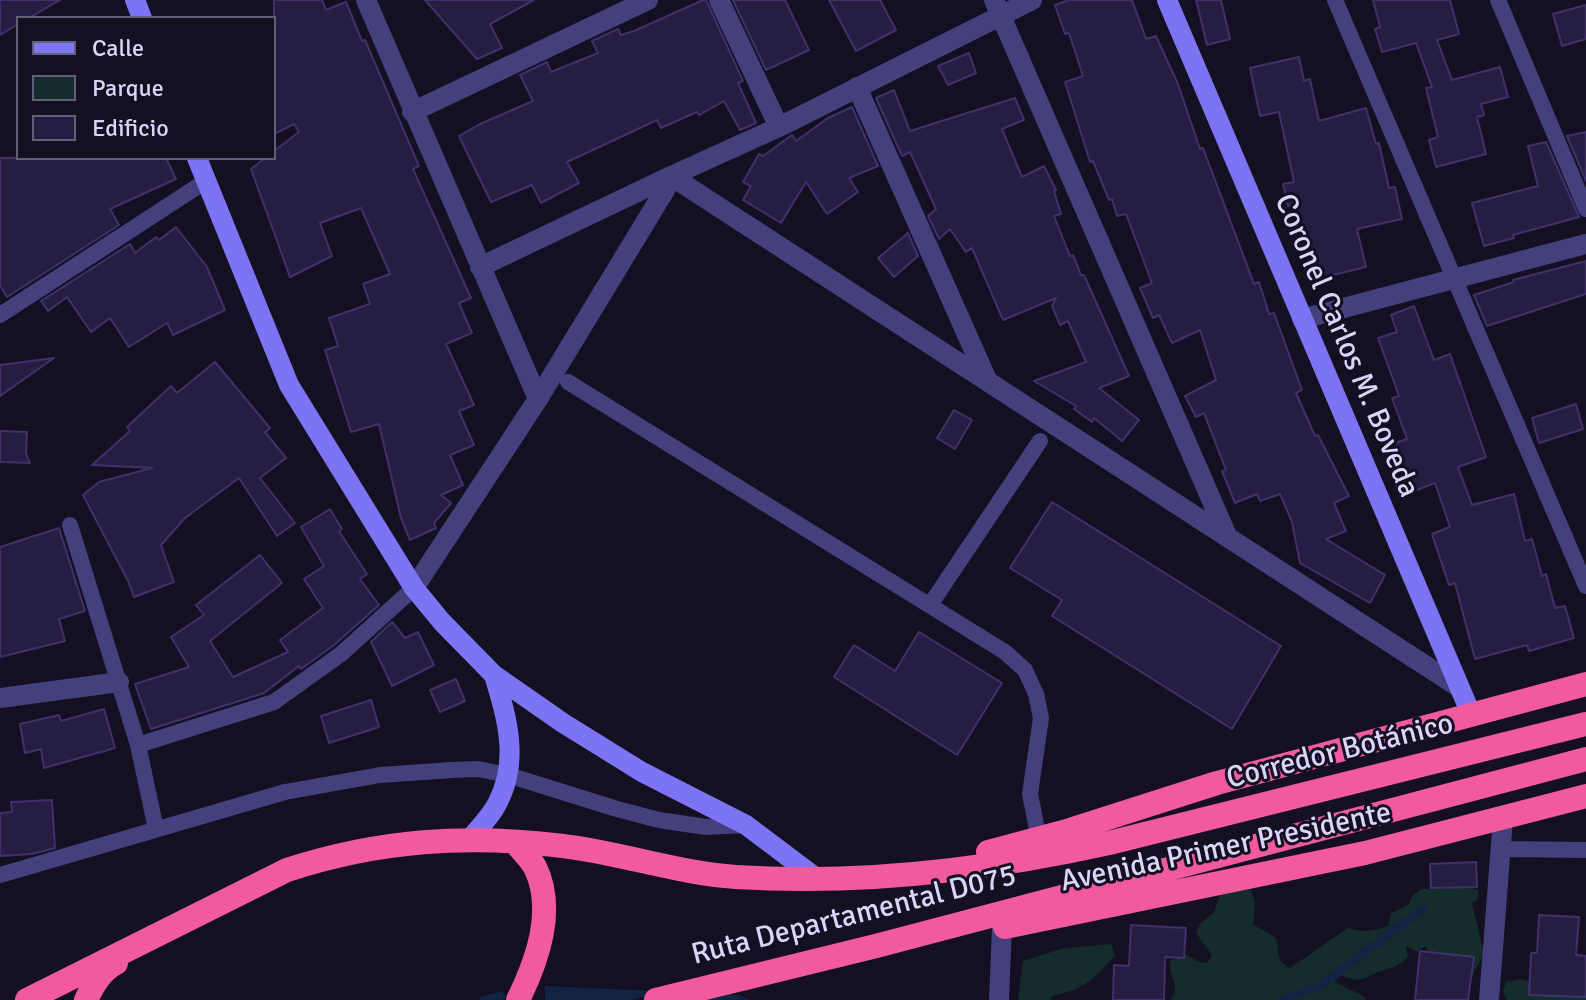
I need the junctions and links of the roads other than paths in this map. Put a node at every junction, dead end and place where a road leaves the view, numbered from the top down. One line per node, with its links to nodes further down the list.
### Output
1 (366, 0): 10 (street)
2 (648, 0): 10 (street)
3 (719, 0): 11 (street)
4 (1032, 0): 8 (street)
5 (1167, 0): 20 (street, Coronel Carlos M. Boveda)
6 (1335, 0): 18 (lane)
7 (1498, 0): 15 (lane)
8 (997, 8): 9 (street); 26 (street)
9 (857, 87): 11 (street); 22 (street)
10 (412, 112): 17 (street)
11 (779, 127): 13 (street)
12 (198, 160): 14 (street)
13 (671, 176): 17 (street); 22 (street); 23 (street)
14 (206, 181): 19 (lane); 28 (street)
15 (1586, 209)
16 (1586, 244): 18 (street)
17 (480, 267): 23 (street)
18 (1454, 278): 20 (street); 27 (lane)
19 (0, 315)
20 (1302, 319): 33 (street, Coronel Carlos M. Boveda)
21 (568, 382): 29 (lane)
22 (988, 382): 26 (street)
23 (538, 399): 28 (street)
24 (1040, 441): 29 (lane)
25 (70, 525): 31 (lane)
26 (1228, 538): 33 (street)
27 (1586, 586)
28 (414, 588): 30 (street); 37 (lane)
29 (930, 605): 45 (lane)
30 (494, 675): 39 (street); 42 (street)
31 (119, 682): 34 (street); 37 (lane)
32 (1586, 684): 35 (highway, Avenida Primer Presidente)
33 (1457, 686): 35 (street, Coronel Carlos M. Boveda)
34 (0, 698)
35 (1471, 714): 45 (highway, Avenida Primer Presidente)
36 (1586, 724): 47 (highway, Corredor Botánico)
37 (138, 745): 43 (lane)
38 (1586, 759): 55 (highway, Ruta Departamental D075)
39 (508, 775): 42 (lane); 43 (lane); 44 (street)
40 (1586, 796): 41 (highway, Avenida Primer Presidente)
41 (1503, 818): 48 (street); 54 (highway, Avenida Primer Presidente)
42 (746, 825): 52 (street)
43 (156, 829): 50 (lane)
44 (470, 839): 46 (highway, Ruta Departamental D075); 53 (highway, Ruta Departamental D075)
45 (1039, 839): 51 (highway, Avenida Primer Presidente)
46 (515, 842): 52 (highway, Ruta Departamental D075); 58 (highway)
47 (1109, 843): 51 (highway, Ruta Departamental D075)
48 (1499, 849): 49 (lane); 61 (street)
49 (1586, 850)
50 (0, 875)
51 (850, 879): 52 (highway, Ruta Departamental D075)
52 (819, 880)
53 (240, 892): 56 (highway, Ruta Departamental D075); 57 (highway)
54 (1002, 927): 55 (highway, Avenida Primer Presidente); 60 (street)
55 (876, 946): 59 (highway, Ruta Departamental D075)
56 (27, 1000)
57 (86, 1000)
58 (518, 1000)
59 (656, 1000)
60 (999, 1000)
61 (1489, 1000)

